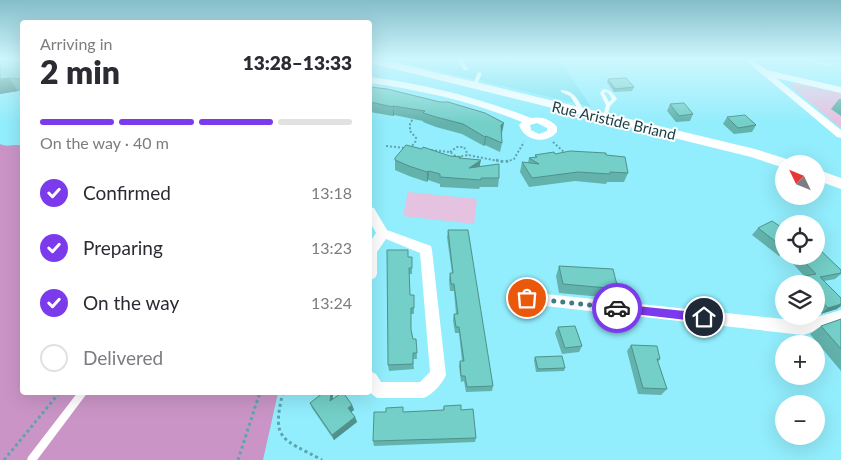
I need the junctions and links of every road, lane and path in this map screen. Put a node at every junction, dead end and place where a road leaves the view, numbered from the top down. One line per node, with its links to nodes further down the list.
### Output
1 (373, 80): 11 (street)
2 (453, 80): 6 (street, Rue Aristide Briand)
3 (477, 80): 6 (lane)
4 (775, 80): 13 (street)
5 (799, 80): 7 (street)
6 (474, 86): 9 (street, Rue Aristide Briand)
7 (841, 90)
8 (563, 91): 9 (lane)
9 (583, 112): 23 (street, Rue Aristide Briand)
10 (416, 117): 16 (path)
11 (529, 121): 12 (street); 14 (street)
12 (528, 134): 14 (street); 20 (path)
13 (841, 135)
14 (546, 136): 22 (path)
15 (386, 146): 16 (path)
16 (409, 148): 17 (path)
17 (417, 149)
18 (425, 150): 19 (path)
19 (450, 152): 20 (path); 21 (path)
20 (468, 155): 21 (path)
21 (456, 157): 24 (path)
22 (567, 158)
23 (775, 160)
24 (453, 163)
25 (825, 178): 26 (street)
26 (841, 184)
27 (372, 214): 28 (street)
28 (383, 233): 29 (street); 32 (street)
29 (372, 250)
30 (527, 298): 31 (street)
31 (841, 316)
32 (372, 382)
33 (58, 395): 37 (path)
34 (82, 395): 38 (lane)
35 (259, 395): 39 (path)
36 (282, 395): 40 (path)
37 (4, 460)
38 (31, 460)
39 (238, 460)
40 (322, 460)

